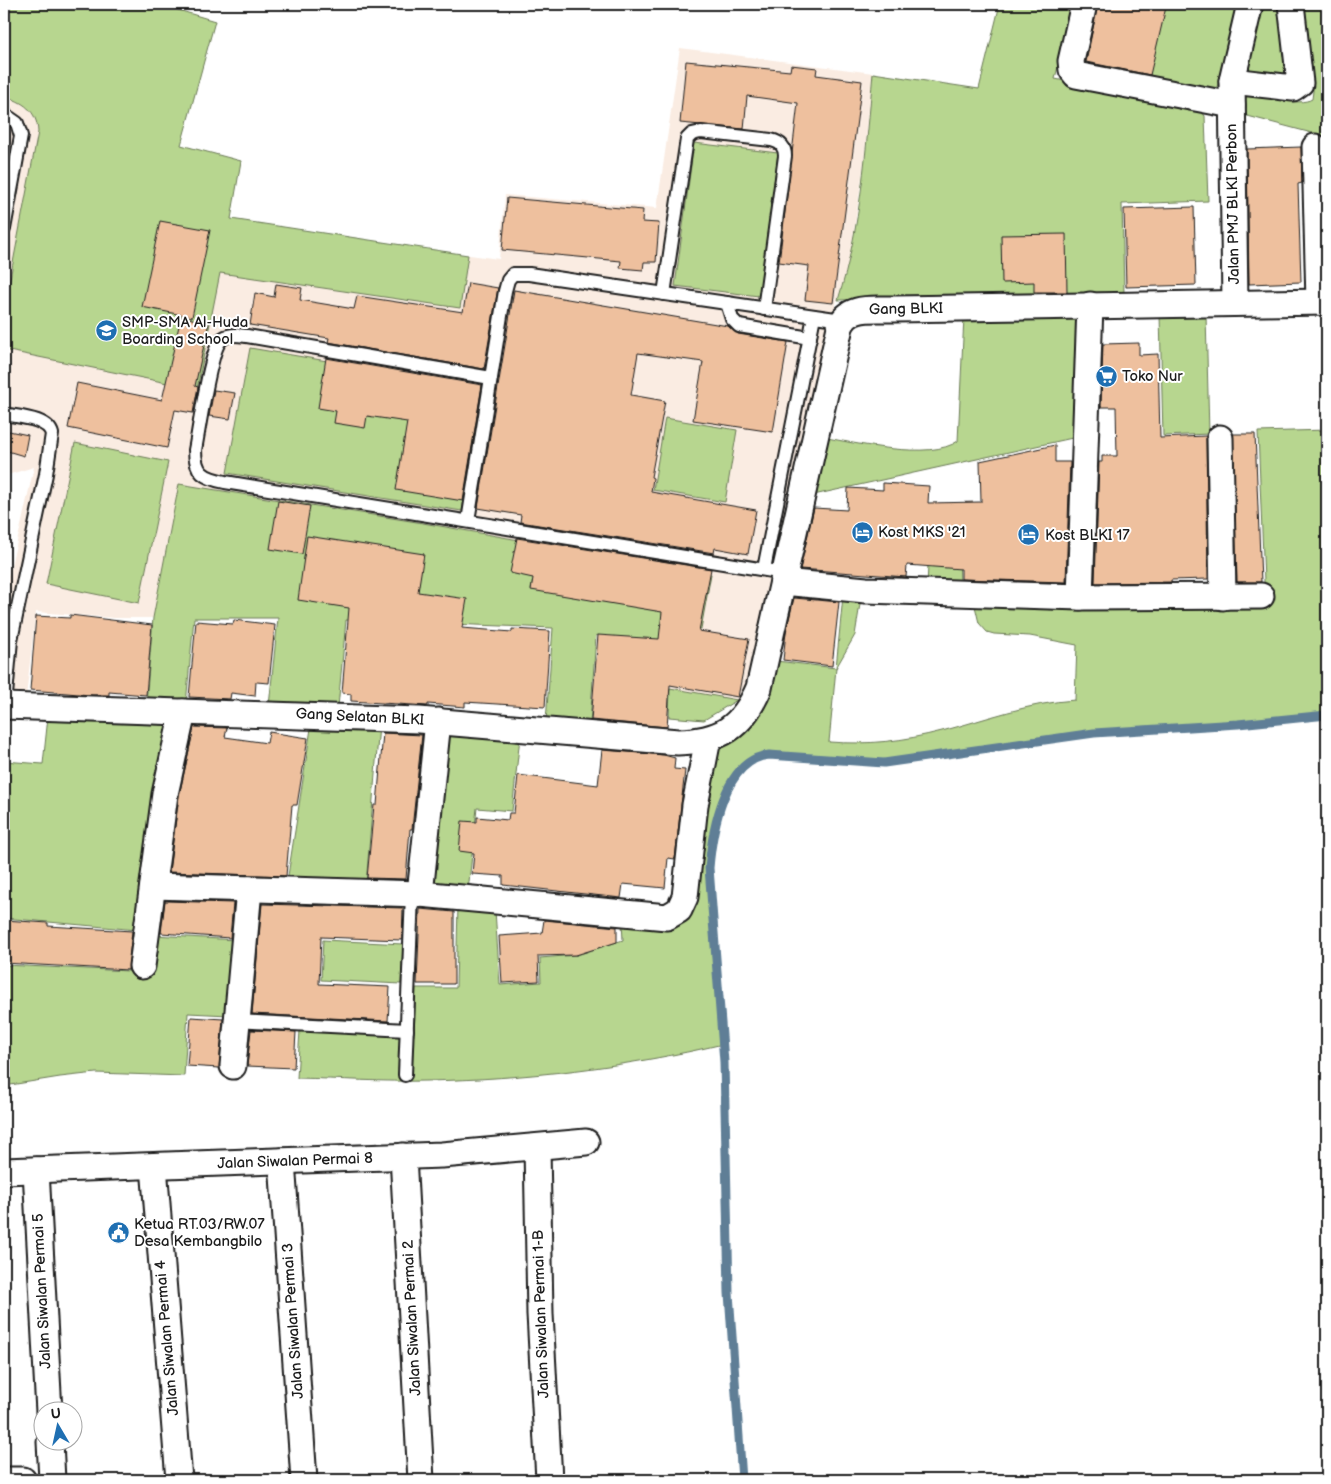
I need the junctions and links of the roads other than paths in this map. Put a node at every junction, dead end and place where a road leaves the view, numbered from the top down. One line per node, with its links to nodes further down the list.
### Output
1 (1084, 4): 5 (street, Jalan PMJ BLKI Perbon)
2 (1250, 4): 4 (street, Jalan PMJ BLKI Perbon)
3 (1291, 4): 4 (street)
4 (1232, 81): 5 (street, Jalan PMJ BLKI Perbon)
5 (1232, 105): 12 (street, Jalan PMJ BLKI Perbon)
6 (4, 114): 8 (lane)
7 (1315, 147): 10 (street)
8 (4, 229)
9 (664, 294): 11 (lane); 14 (lane); 18 (lane)
10 (1323, 302): 12 (street, Gang BLKI)
11 (727, 303): 14 (lane); 17 (lane)
12 (1235, 303): 13 (street, Gang BLKI)
13 (1090, 305): 16 (street, Gang BLKI); 25 (street)
14 (764, 309): 15 (lane)
15 (814, 316): 16 (lane); 17 (lane)
16 (842, 320): 22 (street)
17 (810, 338): 22 (lane)
18 (491, 378): 21 (lane); 21 (lane)
19 (4, 414): 26 (lane)
20 (1220, 438): 24 (street)
21 (468, 521): 22 (lane)
22 (777, 575): 25 (street); 29 (street)
23 (1260, 596): 24 (street)
24 (1223, 597): 25 (street)
25 (1080, 598)
26 (4, 706): 27 (street, Gang Selatan BLKI)
27 (183, 712): 28 (street, Gang Selatan BLKI); 30 (street)
28 (438, 721): 29 (street, Gang Selatan BLKI); 32 (street)
29 (712, 738): 32 (street)
30 (153, 886): 31 (street); 33 (street)
31 (249, 889): 32 (street); 34 (street)
32 (416, 894): 35 (lane)
33 (142, 966)
34 (236, 1021): 35 (lane); 36 (street)
35 (407, 1030): 37 (lane)
36 (233, 1066)
37 (405, 1075)
38 (586, 1142): 39 (street, Jalan Siwalan Permai 8)
39 (537, 1147): 40 (street, Jalan Siwalan Permai 8); 53 (street, Jalan Siwalan Permai 1-B)
40 (403, 1156): 41 (street, Jalan Siwalan Permai 8); 52 (street, Jalan Siwalan Permai 2)
41 (282, 1161): 42 (street, Jalan Siwalan Permai 8); 51 (street, Jalan Siwalan Permai 3)
42 (154, 1166): 43 (street, Jalan Siwalan Permai 8); 50 (street, Jalan Siwalan Permai 4)
43 (36, 1170): 44 (street, Jalan Siwalan Permai 8); 45 (street, Jalan Siwalan Permai 5)
44 (4, 1171)
45 (48, 1402)
46 (51, 1452): 49 (street)
47 (4, 1480): 48 (street)
48 (23, 1480)
49 (52, 1480)
50 (178, 1480)
51 (304, 1480)
52 (421, 1480)
53 (549, 1480)

